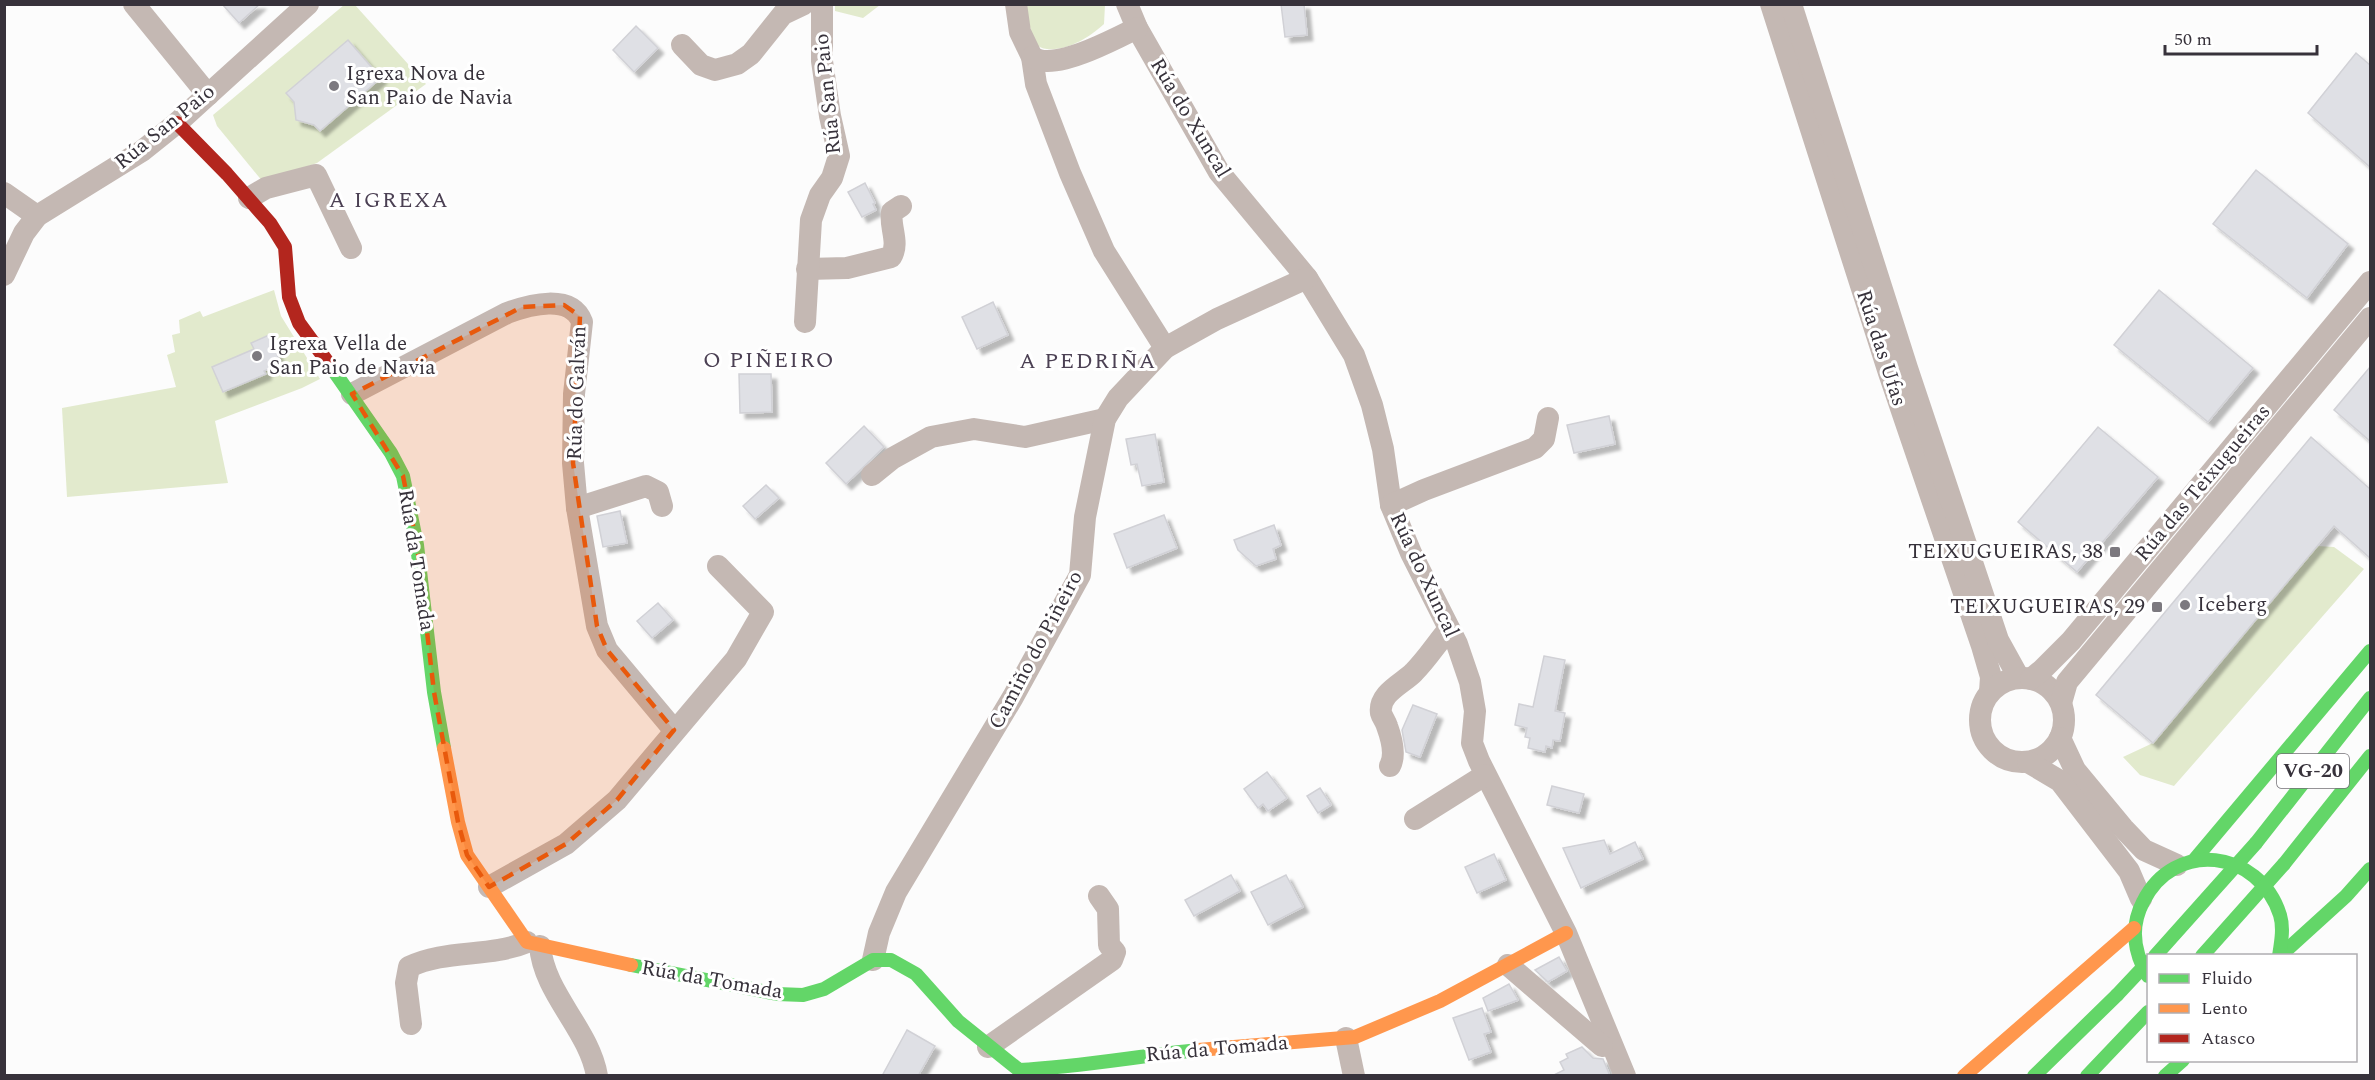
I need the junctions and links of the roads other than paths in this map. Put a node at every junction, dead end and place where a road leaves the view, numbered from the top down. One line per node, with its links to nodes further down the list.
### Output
1 (134, 4): 12 (street)
2 (308, 4): 12 (street, Rúa San Paio)
3 (804, 4): 10 (street)
4 (822, 4): 19 (street, Rúa San Paio)
5 (1016, 4): 11 (street)
6 (1127, 4): 9 (street, Rúa do Xuncal)
7 (1771, 4): 37 (street, Rúa das Ufas)
8 (1791, 4): 36 (street, Rúa das Ufas)
9 (1137, 28): 11 (street); 21 (street, Rúa do Xuncal)
10 (682, 45)
11 (1032, 57): 25 (street)
12 (208, 95): 13 (street, Rúa San Paio)
13 (177, 123): 15 (main road, Rúa da Tomada); 17 (street, Rúa San Paio)
14 (4, 193): 17 (street)
15 (249, 198): 18 (street); 26 (main road, Rúa da Tomada)
16 (901, 206): 19 (street)
17 (37, 216): 20 (street, Rúa San Paio)
18 (351, 248)
19 (807, 269): 24 (street, Rúa San Paio)
20 (4, 275)
21 (1308, 278): 25 (street, Camiño do Piñeiro); 30 (street, Rúa do Xuncal)
22 (2370, 282): 36 (street, Rúa das Teixugueiras)
23 (2370, 318): 39 (street, Rúa das Teixugueiras)
24 (805, 322)
25 (1165, 348): 28 (street, Camiño do Piñeiro)
26 (352, 394): 32 (street, Rúa do Galván); 49 (main road, Rúa da Tomada)
27 (1548, 418): 30 (street)
28 (1105, 419): 29 (street); 61 (street, Camiño do Piñeiro)
29 (872, 476)
30 (1391, 504): 34 (street, Rúa do Xuncal)
31 (662, 506): 32 (street)
32 (577, 508): 40 (street, Rúa do Galván)
33 (718, 566): 40 (street)
34 (1449, 629): 44 (street); 45 (street, Rúa do Xuncal)
35 (2370, 651): 47 (main road)
36 (2025, 678): 37 (street); 39 (street, Rúa das Ufas)
37 (1990, 692): 43 (street, Rúa das Ufas)
38 (2370, 698): 57 (main road, VG-20, bridge)
39 (2061, 703): 41 (street)
40 (674, 730): 49 (street)
41 (2060, 738): 43 (street); 47 (street)
42 (2370, 756): 58 (main road, VG-20, bridge)
43 (2028, 762): 51 (street, Rúa das Ufas)
44 (1390, 766)
45 (1485, 775): 46 (street); 55 (street, Rúa do Xuncal)
46 (1414, 819)
47 (2186, 862): 51 (main road); 59 (main road)
48 (2370, 869): 52 (main road)
49 (489, 887): 56 (main road, Rúa da Tomada)
50 (1099, 896): 69 (street)
51 (2141, 899): 54 (main road)
52 (2339, 901): 53 (main road); 60 (main road)
53 (2310, 908)
54 (2134, 928): 64 (main road); 75 (main road)
55 (1566, 933): 63 (main road, Rúa da Tomada); 74 (street, Rúa do Xuncal)
56 (533, 944): 61 (main road, Rúa da Tomada); 66 (street); 72 (street, Rúa da Tomada)
57 (2157, 954)
58 (2204, 954)
59 (2280, 954)
60 (2282, 954)
61 (873, 960): 69 (main road, Rúa da Tomada)
62 (2147, 963): 76 (main road, bridge)
63 (1508, 965): 67 (main road, Rúa da Tomada); 68 (street)
64 (2147, 974)
65 (2144, 1016): 77 (main road)
66 (411, 1024)
67 (1346, 1038): 71 (main road, Rúa da Tomada); 73 (street)
68 (1602, 1046)
69 (988, 1047): 71 (main road, Rúa da Tomada)
70 (2181, 1062): 78 (main road)
71 (1018, 1073)
72 (597, 1076)
73 (1354, 1076)
74 (1625, 1076)
75 (1964, 1076)
76 (2034, 1076)
77 (2086, 1076)
78 (2164, 1076)

